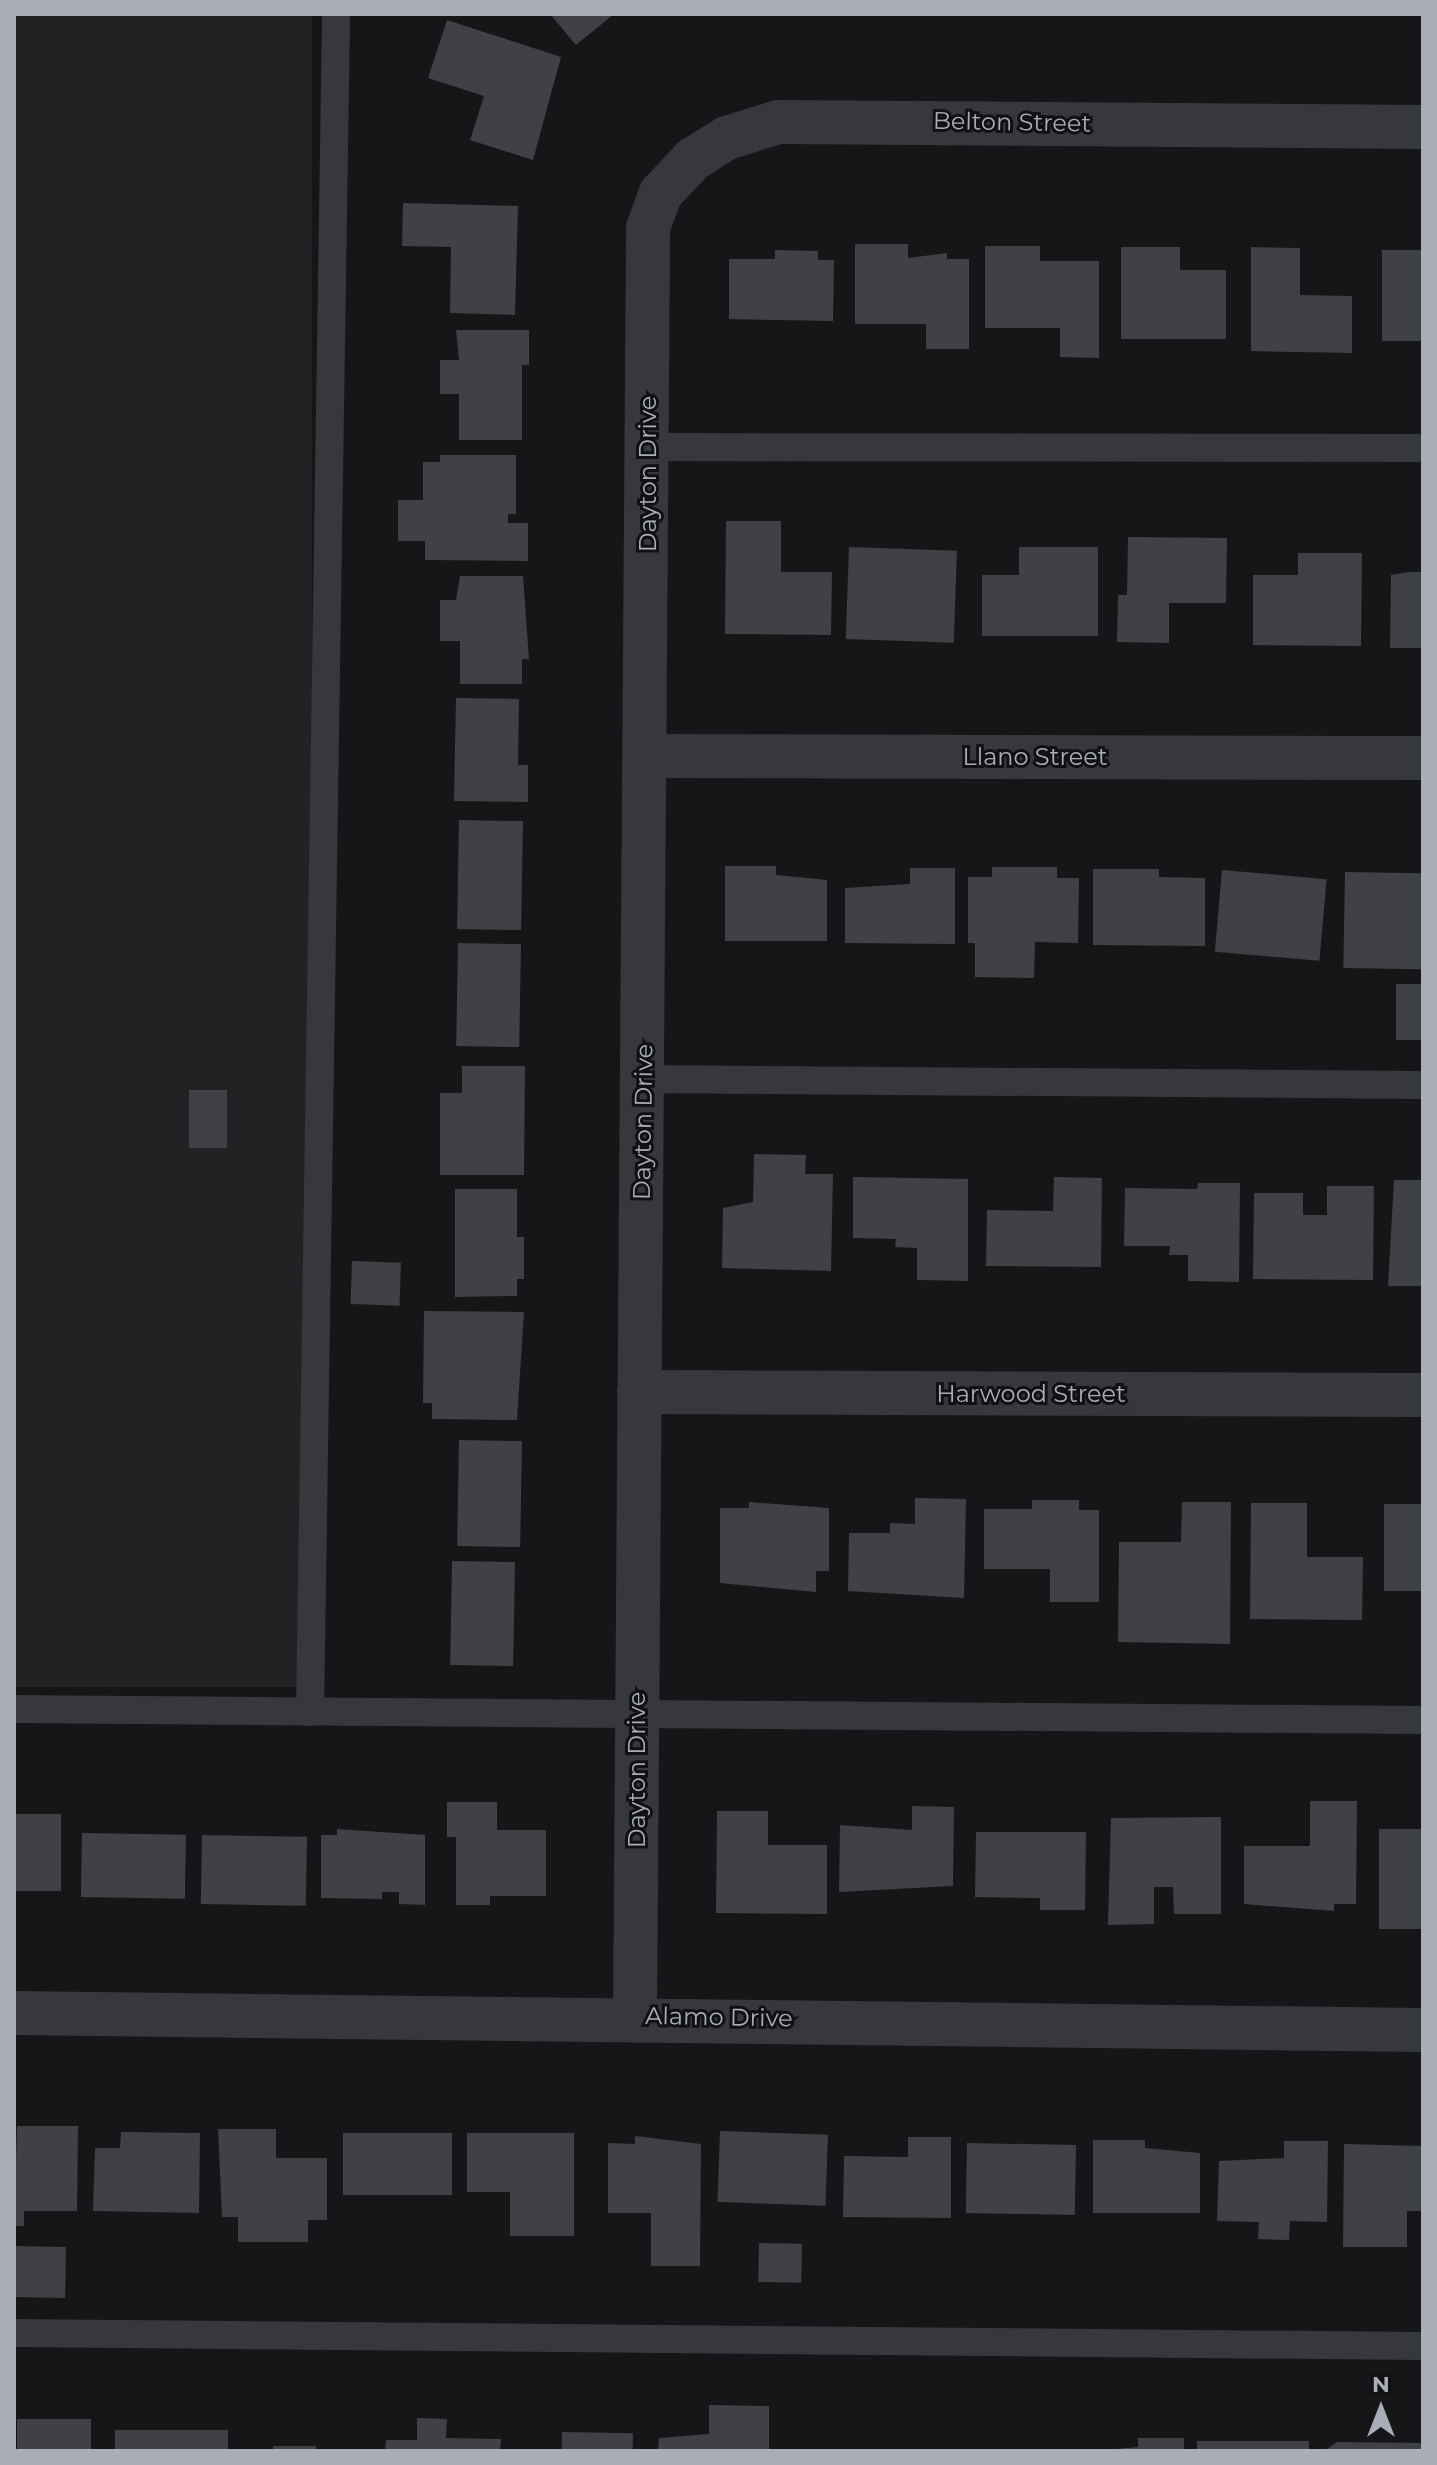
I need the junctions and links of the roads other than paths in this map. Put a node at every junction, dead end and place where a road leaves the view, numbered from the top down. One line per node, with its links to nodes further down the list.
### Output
1 (336, 14): 13 (lane)
2 (1423, 127): 3 (street, Belton Street)
3 (648, 228): 4 (street, Dayton Drive)
4 (648, 447): 5 (lane); 6 (street, Dayton Drive)
5 (1423, 448)
6 (648, 756): 7 (street, Llano Street); 8 (street, Dayton Drive)
7 (1423, 758)
8 (643, 1079): 9 (lane); 10 (street, Dayton Drive)
9 (1423, 1085)
10 (639, 1392): 11 (street, Harwood Street); 14 (street, Dayton Drive)
11 (1423, 1395)
12 (14, 1709): 13 (lane)
13 (310, 1712): 14 (lane)
14 (637, 1715): 15 (lane); 17 (street, Dayton Drive)
15 (1423, 1720)
16 (14, 2013): 17 (street, Alamo Drive)
17 (635, 2016): 18 (street, Alamo Drive)
18 (1423, 2030)
19 (14, 2333): 20 (lane)
20 (1423, 2346)

